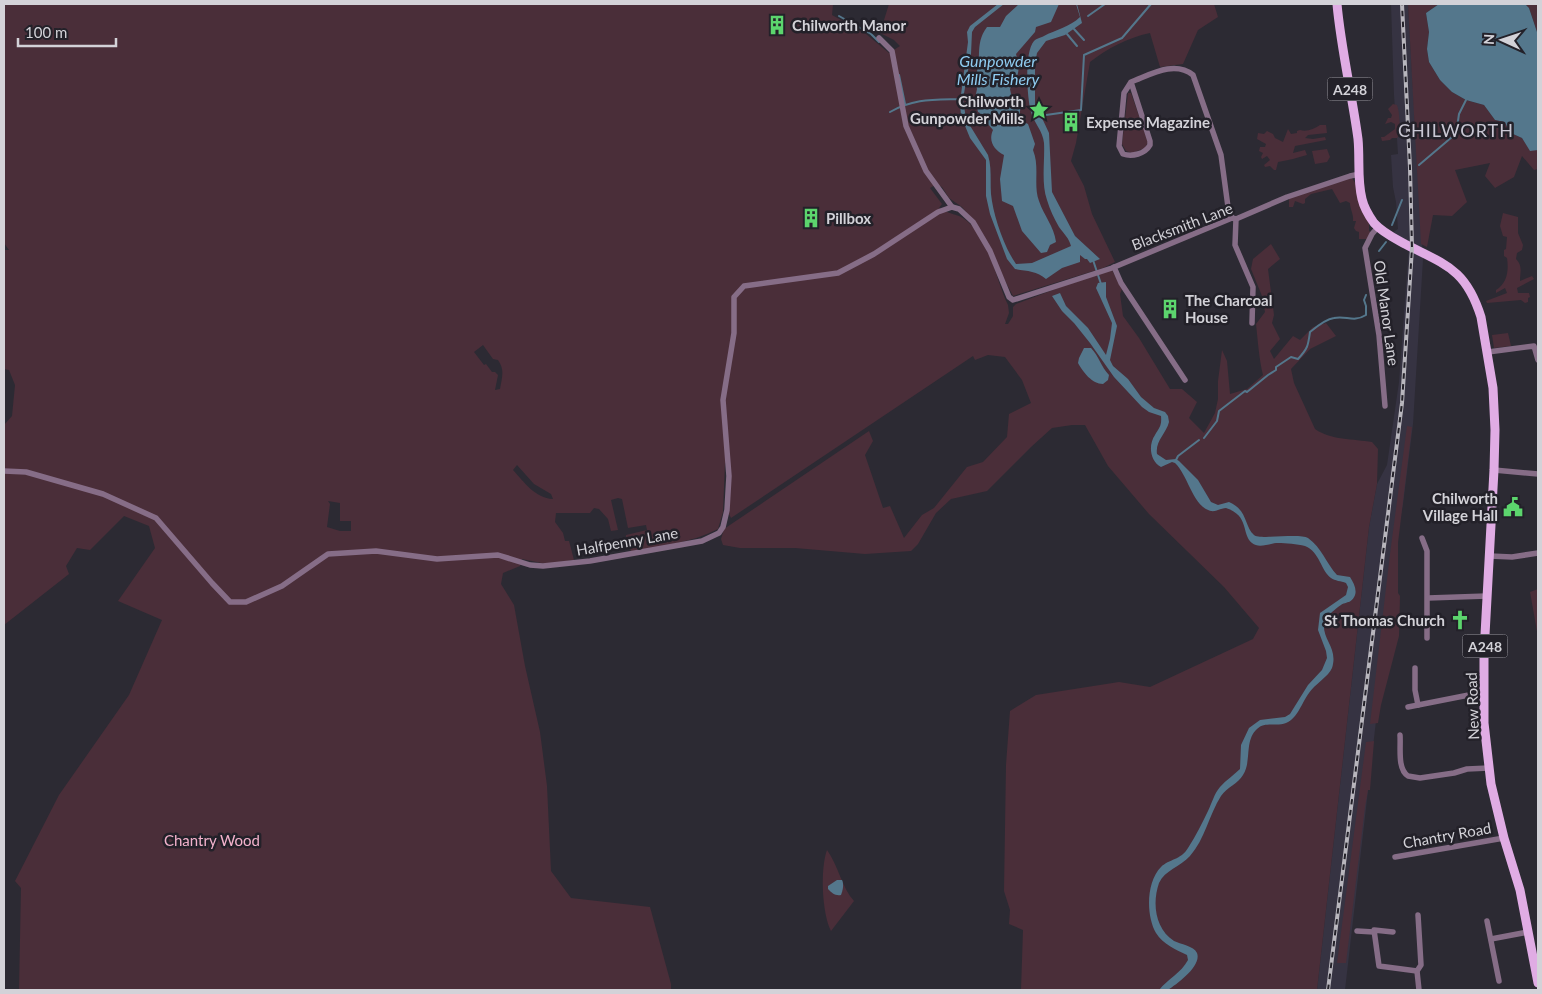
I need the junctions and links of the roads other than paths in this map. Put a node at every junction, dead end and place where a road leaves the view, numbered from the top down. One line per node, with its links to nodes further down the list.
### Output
1 (1337, 4): 4 (main road, A248)
2 (879, 38): 5 (street)
3 (1131, 82): 3 (street); 6 (street)
4 (1360, 174): 6 (street, Blacksmith Lane); 7 (main road, A248)
5 (952, 207): 8 (street, Blacksmith Lane); 15 (street, Halfpenny Lane)
6 (1234, 218): 8 (street, Blacksmith Lane); 9 (street)
7 (1378, 227): 10 (main road, New Road / A248); 13 (street, Old Manor Lane)
8 (1114, 267): 12 (street)
9 (1252, 323)
10 (1488, 352): 11 (street); 14 (main road, New Road / A248)
11 (1538, 360)
12 (1185, 380)
13 (1386, 406)
14 (1494, 470): 16 (street); 19 (main road, New Road / A248)
15 (4, 472)
16 (1538, 474)
17 (1422, 538): 21 (street)
18 (1538, 553): 19 (street)
19 (1490, 556): 20 (main road, New Road / A248)
20 (1487, 596): 21 (street); 24 (main road, New Road / A248)
21 (1428, 598): 22 (street)
22 (1427, 638)
23 (1415, 668): 25 (street)
24 (1484, 692): 25 (street); 28 (main road, New Road / A248)
25 (1418, 705): 26 (street)
26 (1408, 707)
27 (1400, 736): 28 (street)
28 (1489, 768): 29 (main road, New Road / A248)
29 (1504, 838): 30 (street, Chantry Road); 36 (main road, New Road / A248)
30 (1395, 857)
31 (1418, 915): 38 (street)
32 (1487, 921): 37 (street)
33 (1357, 931): 34 (street)
34 (1374, 932): 35 (street); 38 (street)
35 (1393, 932)
36 (1528, 932): 37 (street); 40 (main road, New Road / A248)
37 (1491, 939): 39 (street)
38 (1417, 971): 41 (street)
39 (1499, 981)
40 (1538, 983)
41 (1419, 990)

